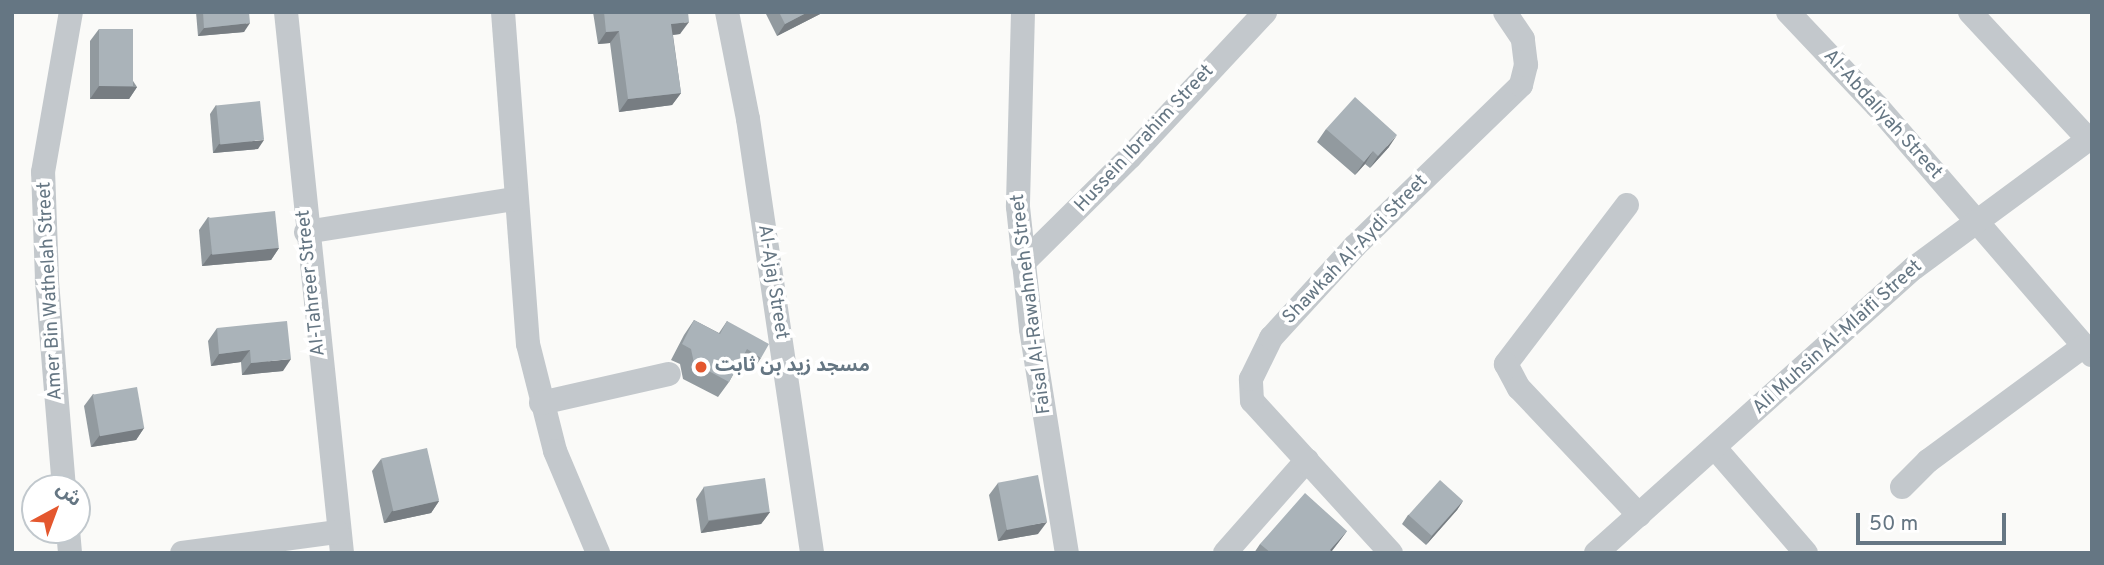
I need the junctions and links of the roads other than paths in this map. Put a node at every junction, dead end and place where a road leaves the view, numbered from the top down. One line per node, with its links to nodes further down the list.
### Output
1 (71, 12): 21 (street, Amer Bin Wathelah Street)
2 (286, 12): 14 (street, Al-Tahreer Street)
3 (503, 12): 11 (street)
4 (727, 12): 25 (street, Al-Ajaj Street)
5 (1023, 12): 15 (street, Faisal Al-Rawahneh Street)
6 (1265, 12): 15 (street, Hussein Ibrahim Street)
7 (1504, 12): 20 (street, Shawkah Al-Aydi Street)
8 (1788, 12): 13 (street, Al-Abdaliyah Street)
9 (1970, 12): 10 (street)
10 (2090, 138): 13 (street, Ali Muhsin Al-Mlaifi Street)
11 (515, 199): 14 (street); 18 (street)
12 (1627, 205): 23 (street)
13 (1974, 220): 16 (street, Al-Abdaliyah Street); 19 (street, Ali Muhsin Al-Mlaifi Street)
14 (306, 232): 24 (street, Al-Tahreer Street)
15 (1023, 263): 28 (street, Faisal Al-Rawahneh Street)
16 (2088, 351): 22 (street)
17 (669, 374): 18 (street)
18 (541, 403): 27 (street)
19 (1715, 448): 23 (street, Ali Muhsin Al-Mlaifi Street); 32 (street)
20 (1307, 460): 29 (street); 30 (street, Shawkah Al-Aydi Street)
21 (63, 474)
22 (1902, 487)
23 (1639, 515): 31 (street, Ali Muhsin Al-Mlaifi Street)
24 (340, 542): 26 (street)
25 (806, 550)
26 (182, 553)
27 (598, 553)
28 (1067, 553)
29 (1225, 553)
30 (1391, 553)
31 (1596, 553)
32 (1806, 553)

